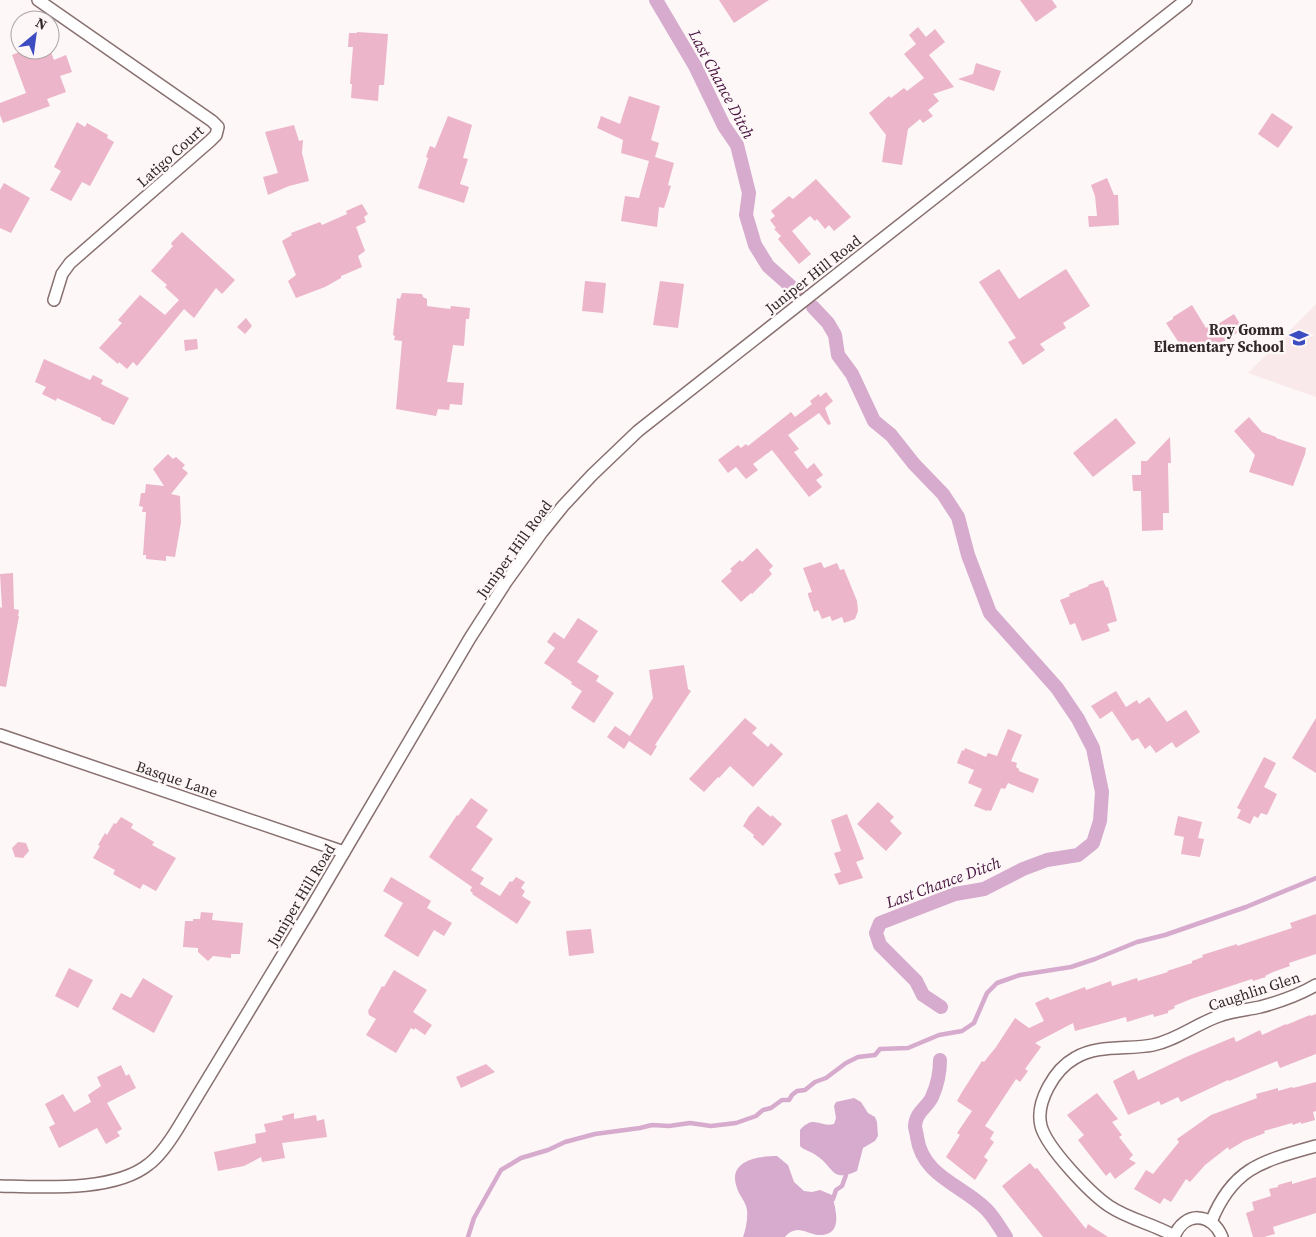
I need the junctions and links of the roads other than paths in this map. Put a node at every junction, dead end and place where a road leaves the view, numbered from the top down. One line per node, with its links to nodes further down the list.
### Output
1 (38, 0): 3 (street, Latigo Court)
2 (1186, 0): 5 (street, Juniper Hill Road)
3 (54, 300)
4 (0, 735): 5 (street, Basque Lane)
5 (344, 852): 8 (street, Juniper Hill Road)
6 (1316, 985): 10 (street, Caughlin Glen)
7 (1316, 1146): 9 (street)
8 (0, 1186)
9 (1210, 1222): 10 (street); 11 (street)
10 (1174, 1236)
11 (1222, 1237)

